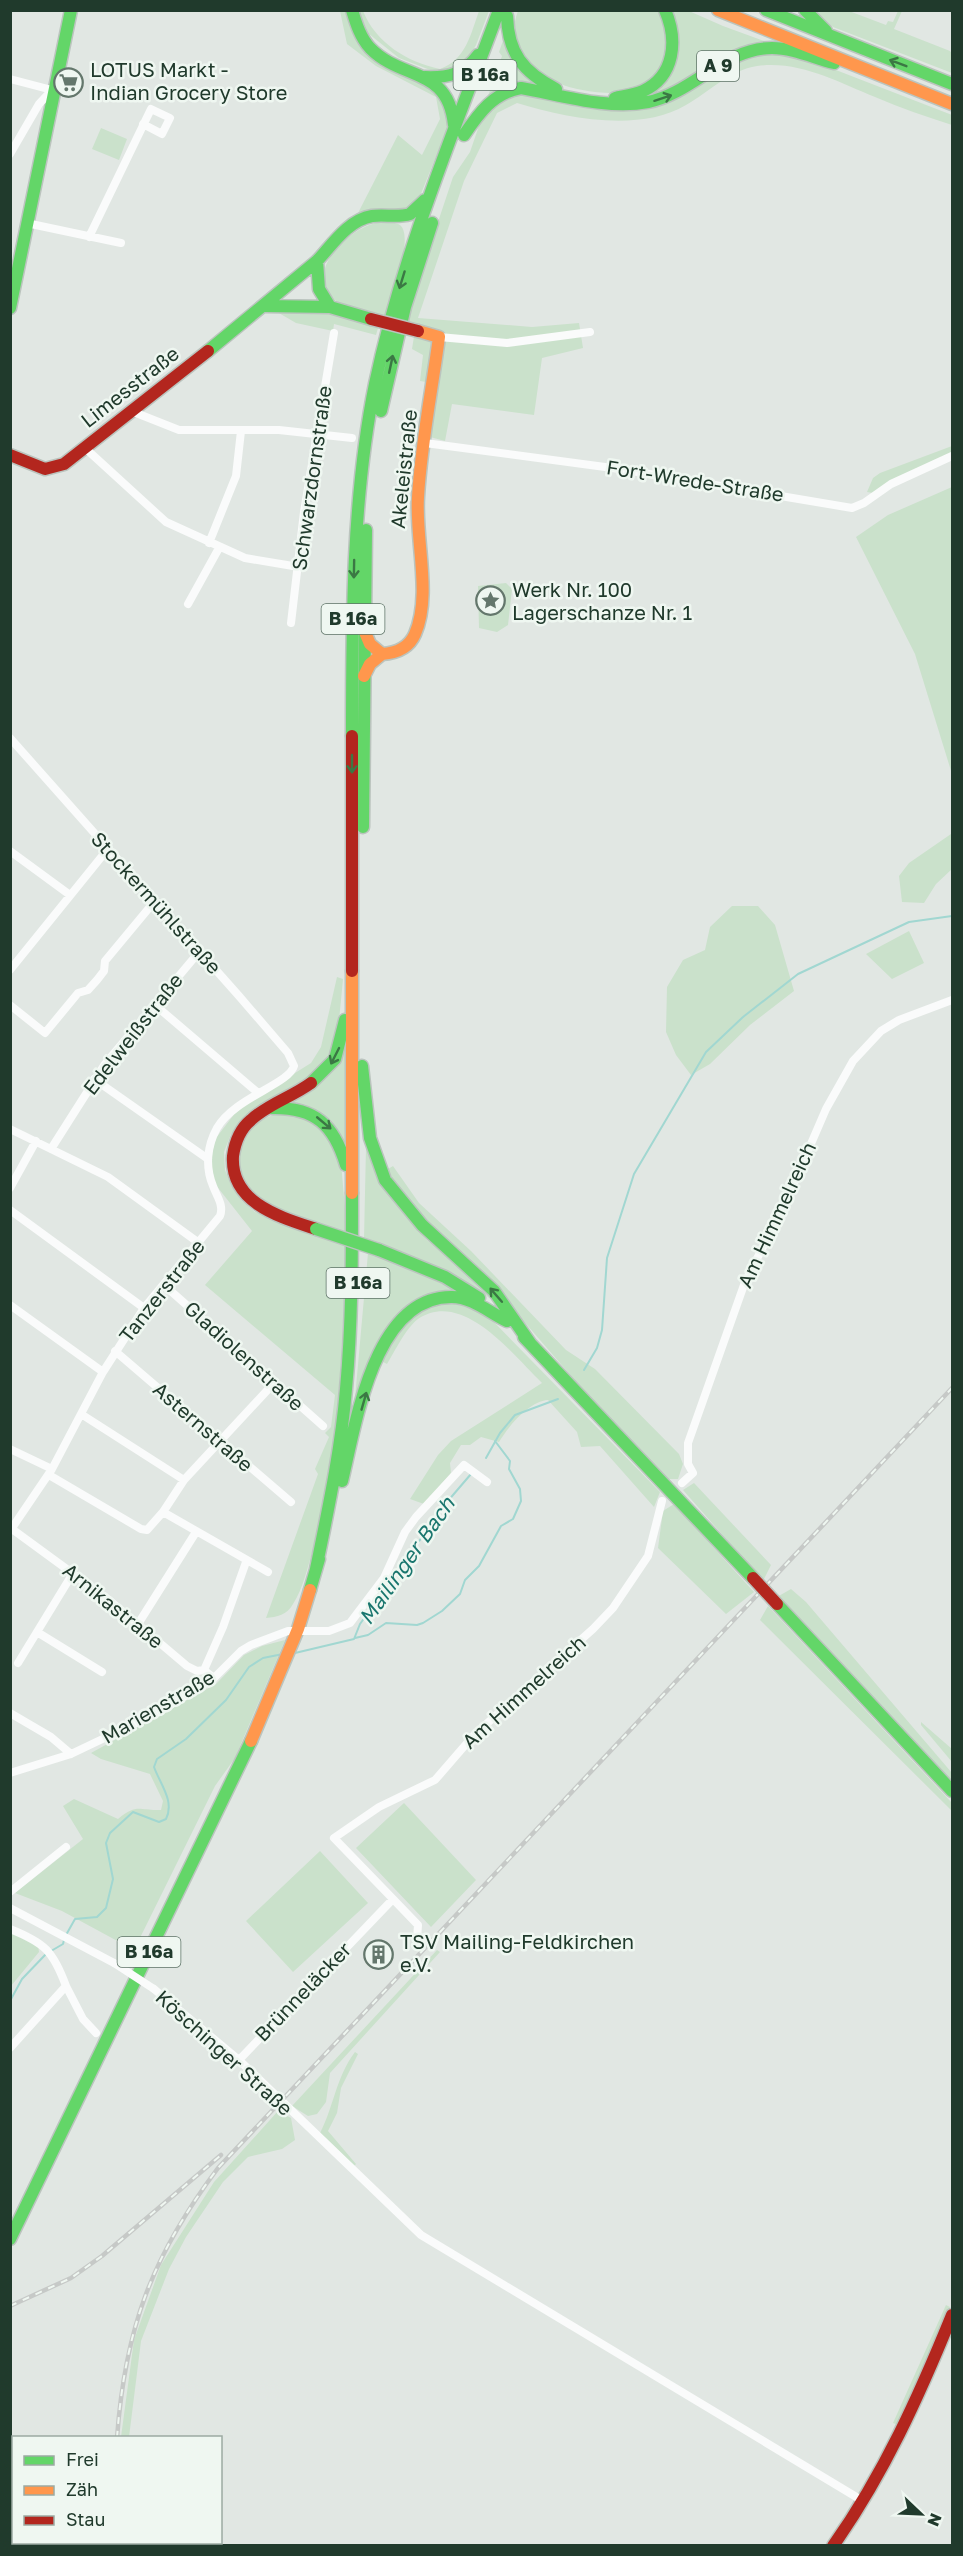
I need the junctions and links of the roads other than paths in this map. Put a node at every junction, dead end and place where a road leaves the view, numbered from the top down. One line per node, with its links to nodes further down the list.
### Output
1 (71, 10): 16 (main road)
2 (352, 10): 12 (main road)
3 (665, 10): 18 (main road, A 9)
4 (711, 10): 11 (main road, A 9)
5 (718, 10): 13 (main road, A 9)
6 (766, 10): 9 (main road)
7 (805, 10): 9 (main road)
8 (505, 12): 10 (main road, B 16a); 17 (main road, A 9); 21 (main road, B 16a)
9 (833, 38): 15 (main road, one-way to 9)
10 (487, 42): 12 (main road); 21 (main road, B 16a)
11 (834, 63): 13 (main road, A 9); 18 (main road, A 9, one-way to 11)
12 (426, 77): 21 (main road)
13 (883, 77): 19 (main road, A 9)
14 (10, 80): 16 (street)
15 (952, 84)
16 (52, 90): 22 (street); 25 (main road)
17 (566, 94): 18 (main road, A 9); 21 (main road, A 9)
18 (606, 100)
19 (952, 104)
20 (143, 124): 26 (street)
21 (459, 134): 23 (main road, B 16a); 49 (main road, B 16a, one-way to 21)
22 (10, 154)
23 (434, 185): 24 (main road); 28 (main road, B 16a)
24 (399, 218): 28 (main road); 29 (main road, Limesstraße)
25 (31, 224): 26 (street); 32 (main road)
26 (89, 237): 27 (street)
27 (121, 243)
28 (413, 245): 57 (main road, B 16a, one-way to 57)
29 (317, 261): 30 (main road, Limesstraße); 31 (main road)
30 (266, 306): 31 (main road); 36 (main road, Limesstraße)
31 (330, 307): 35 (main road, bridge)
32 (10, 308)
33 (590, 332): 35 (street)
34 (334, 333): 38 (street, Schwarzdornstraße)
35 (439, 337): 40 (main road, Akeleistraße)
36 (131, 411): 37 (street); 41 (main road, Limesstraße)
37 (241, 431): 38 (street); 44 (street)
38 (318, 433): 39 (street); 46 (street, Schwarzdornstraße)
39 (351, 438)
40 (425, 443): 43 (street, Fort-Wrede-Straße); 50 (main road, Akeleistraße)
41 (85, 448): 42 (main road, Limesstraße); 44 (street)
42 (10, 455)
43 (952, 456)
44 (209, 543): 45 (street)
45 (219, 548): 46 (street); 47 (street)
46 (299, 567): 48 (street, Schwarzdornstraße)
47 (188, 604)
48 (291, 623)
49 (364, 630): 50 (main road); 51 (main road, B 16a)
50 (382, 654): 51 (main road)
51 (363, 679): 63 (main road, B 16a)
52 (10, 738): 54 (street, Stockermühlstraße)
53 (10, 850): 55 (street)
54 (107, 850): 55 (street); 56 (street, Stockermühlstraße)
55 (70, 895): 59 (street)
56 (154, 902): 58 (street, Stockermühlstraße); 61 (street)
57 (352, 937): 67 (main road, one-way to 67); 73 (main road, B 16a)
58 (199, 952): 62 (street, Edelweißstraße); 64 (street, Stockermühlstraße)
59 (10, 970)
60 (952, 1000): 91 (street, Am Himmelreich)
61 (10, 1005)
62 (154, 1005): 65 (street, Edelweißstraße); 66 (street)
63 (362, 1066): 80 (main road, one-way to 63); 92 (main road, B 16a)
64 (293, 1071): 66 (street, Tanzerstraße)
65 (94, 1079): 70 (street, Edelweißstraße); 71 (street)
66 (257, 1092): 71 (street, Tanzerstraße)
67 (269, 1109): 73 (main road, one-way to 73); 79 (main road, bridge)
68 (10, 1129): 69 (street)
69 (36, 1141): 70 (street); 72 (street)
70 (51, 1149): 75 (street)
71 (208, 1159): 75 (street, Tanzerstraße)
72 (10, 1188)
73 (352, 1194): 99 (main road, B 16a)
74 (10, 1210): 78 (street)
75 (199, 1243): 76 (street, Tanzerstraße)
76 (164, 1285): 78 (street, Tanzerstraße); 83 (street, Gladiolenstraße)
77 (10, 1305): 82 (street)
78 (144, 1308): 81 (street, Tanzerstraße)
79 (507, 1321): 80 (main road); 92 (main road, one-way to 79)
80 (530, 1342): 112 (main road, bridge)
81 (115, 1351): 82 (street, Tanzerstraße); 86 (street, Asternstraße)
82 (102, 1372): 84 (street, Tanzerstraße)
83 (274, 1383): 85 (street, Gladiolenstraße); 86 (street)
84 (81, 1414): 88 (street, Tanzerstraße); 89 (street)
85 (323, 1426)
86 (218, 1440): 89 (street); 94 (street, Asternstraße)
87 (10, 1449): 88 (street)
88 (51, 1472): 95 (street); 96 (street, Tanzerstraße)
89 (184, 1480): 95 (street)
90 (487, 1482): 103 (street)
91 (682, 1483)
92 (337, 1498): 99 (main road, B 16a)
93 (663, 1501): 115 (street, Am Himmelreich)
94 (291, 1502)
95 (163, 1512): 97 (street)
96 (11, 1530): 101 (street, Arnikastraße)
97 (196, 1532): 98 (street); 102 (street)
98 (246, 1562): 100 (street); 106 (street)
99 (316, 1569): 103 (main road, B 16a)
100 (268, 1572)
101 (74, 1573): 102 (street, Arnikastraße); 104 (street)
102 (138, 1624): 106 (street, Arnikastraße)
103 (298, 1629): 108 (street, Marienstraße); 123 (main road, B 16a)
104 (37, 1632): 105 (street); 107 (street)
105 (18, 1663)
106 (204, 1670): 108 (street, Arnikastraße)
107 (102, 1672)
108 (214, 1678): 110 (street, Marienstraße)
109 (10, 1713): 110 (street)
110 (71, 1754): 111 (street, Marienstraße)
111 (10, 1773)
112 (952, 1791)
113 (66, 1847): 114 (street)
114 (10, 1892)
115 (393, 1899): 118 (street); 122 (street, Brünneläcker)
116 (10, 1908): 122 (street, Köschinger Straße, bridge)
117 (10, 1929): 119 (street)
118 (417, 1939)
119 (66, 1986): 120 (street); 121 (street)
120 (96, 2033)
121 (10, 2048)
122 (239, 2060): 125 (street, Köschinger Straße)
123 (10, 2239)
124 (952, 2315): 125 (main road)
125 (863, 2501): 126 (main road)
126 (833, 2546)

